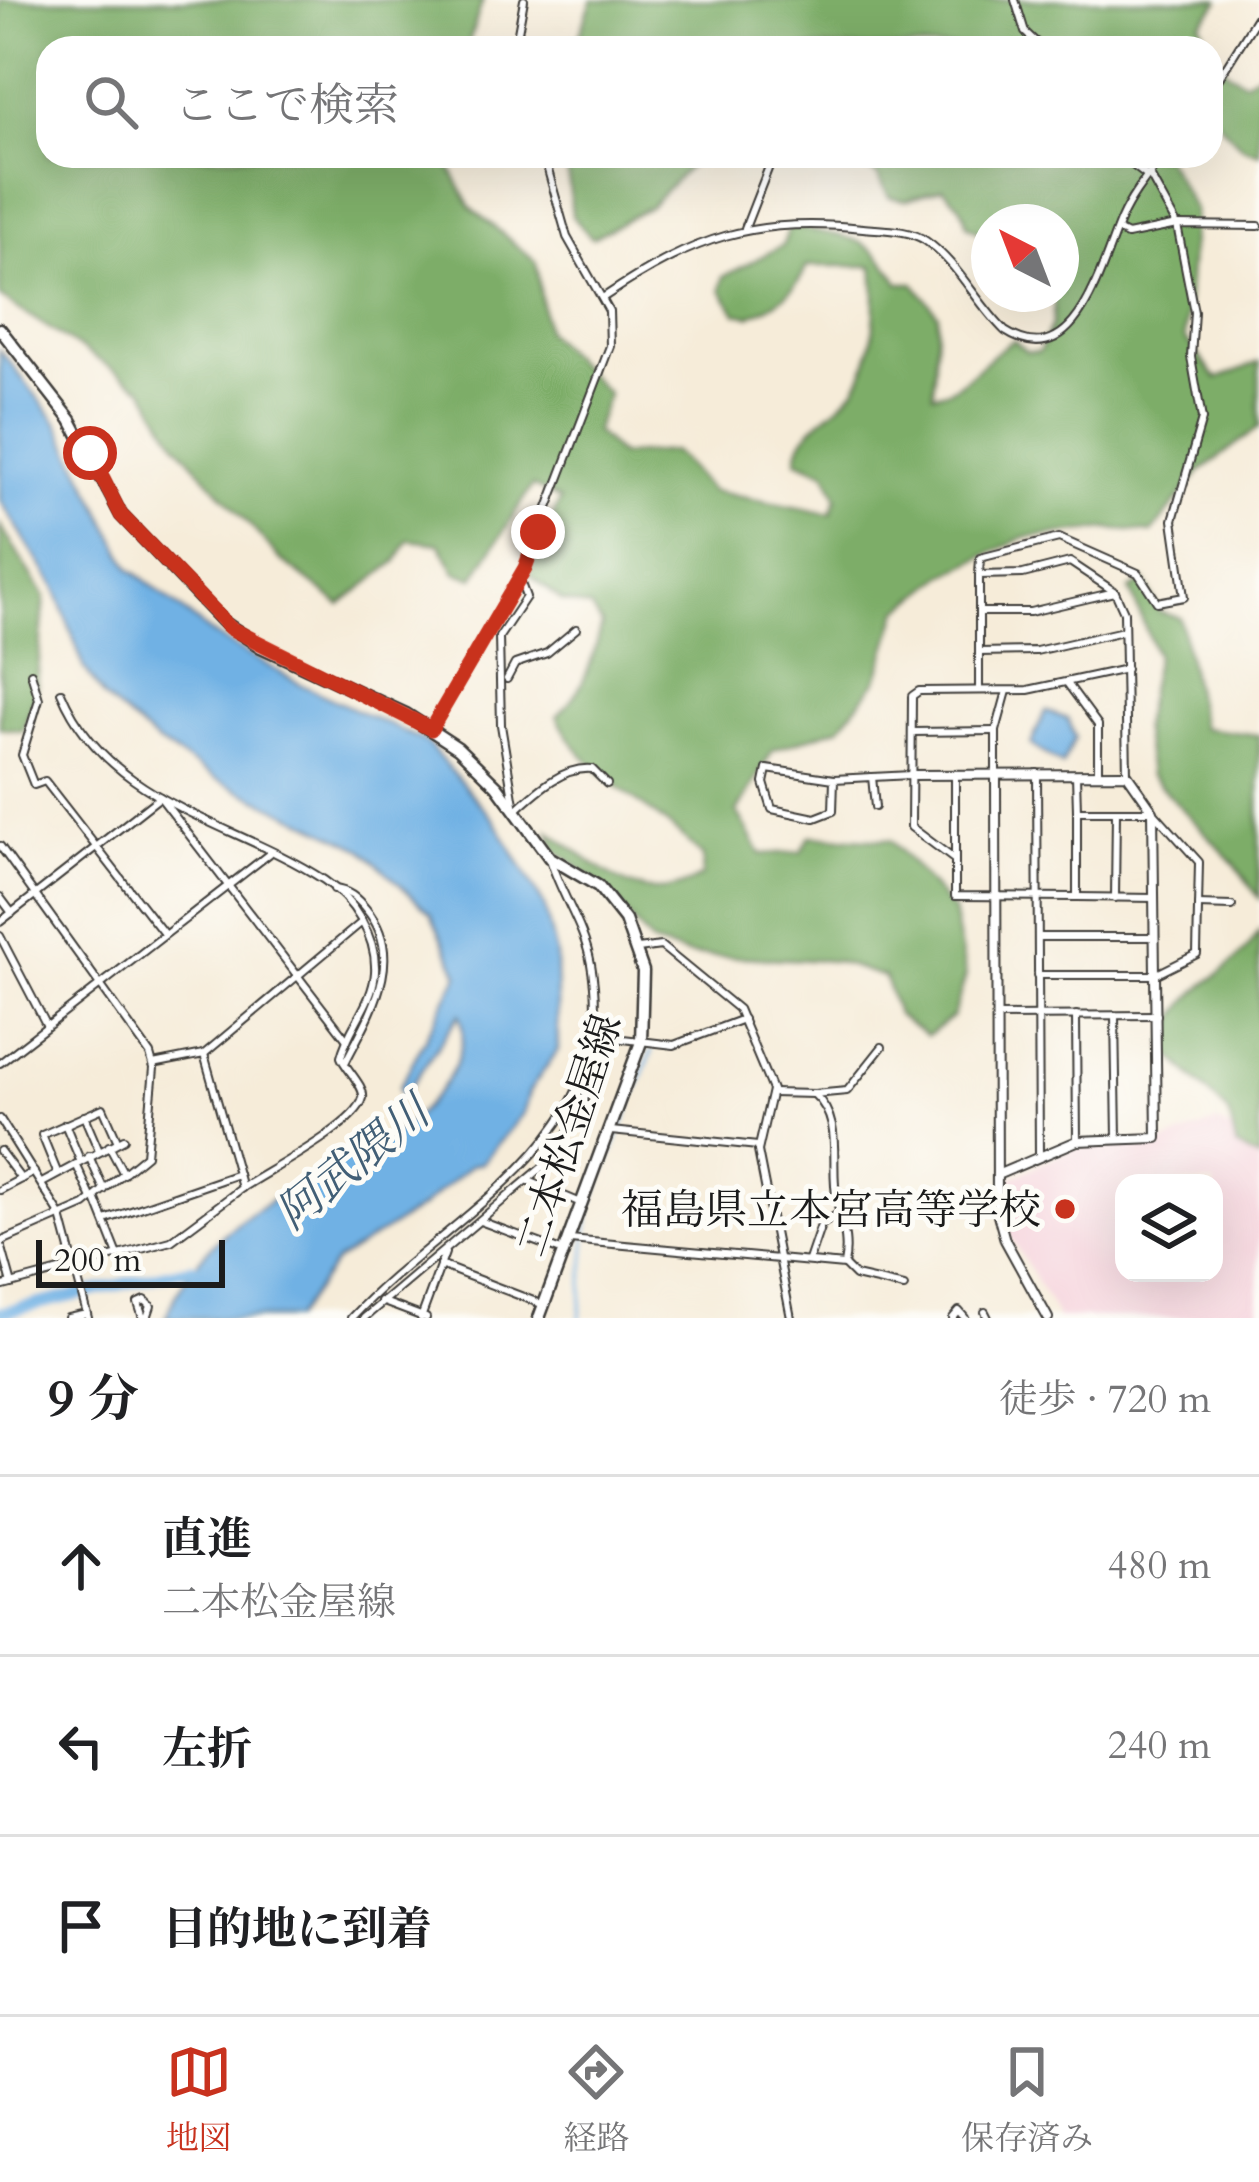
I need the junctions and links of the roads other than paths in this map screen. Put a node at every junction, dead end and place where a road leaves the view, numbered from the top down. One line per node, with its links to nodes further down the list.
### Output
1 (524, 0): 4 (street)
2 (1016, 0): 5 (street)
3 (1259, 14): 6 (street)
4 (517, 36)
5 (1028, 36)
6 (1223, 72)
7 (547, 168): 16 (street)
8 (768, 168): 14 (street)
9 (1138, 168): 11 (street)
10 (1153, 168): 11 (street)
11 (1148, 175): 12 (street); 15 (street)
12 (1177, 225): 13 (street); 15 (street); 18 (street)
13 (1259, 226)
14 (746, 228): 15 (street); 16 (street)
15 (1117, 230)
16 (604, 297): 19 (street)
17 (0, 329): 32 (main road, 二本松金屋線)
18 (979, 575): 20 (street); 21 (street)
19 (519, 578): 28 (street); 32 (street)
20 (1115, 592): 21 (street); 23 (street)
21 (979, 612): 24 (street)
22 (576, 629): 28 (street)
23 (1125, 630): 24 (street); 25 (street)
24 (979, 652): 29 (street)
25 (1126, 669): 27 (street); 39 (street)
26 (32, 673): 52 (street)
27 (1067, 683): 30 (street); 38 (street)
28 (504, 688): 47 (street)
29 (979, 690): 30 (street); 34 (street)
30 (1007, 691): 33 (street)
31 (61, 692): 45 (street)
32 (431, 729): 47 (main road, 二本松金屋線)
33 (996, 731): 34 (street); 37 (street)
34 (912, 732): 40 (street)
35 (1037, 773): 36 (street); 37 (street); 61 (street)
36 (1076, 773): 38 (street); 48 (street)
37 (996, 774): 41 (street); 60 (street)
38 (1098, 774): 39 (street)
39 (1127, 774): 50 (street)
40 (911, 775): 41 (street); 42 (street); 55 (street)
41 (955, 775): 55 (street)
42 (872, 777): 43 (street); 46 (street)
43 (833, 779): 43 (street)
44 (608, 784): 47 (street)
45 (160, 797): 52 (street); 53 (street); 56 (street)
46 (875, 807)
47 (514, 809): 54 (main road, 二本松金屋線)
48 (1077, 811): 49 (street); 62 (street)
49 (1116, 811): 50 (street); 63 (street)
50 (1153, 811): 64 (street); 65 (street)
51 (0, 846): 58 (street)
52 (96, 849): 58 (street); 70 (street)
53 (269, 854): 56 (street); 57 (street)
54 (552, 858): 74 (main road, 二本松金屋線); 141 (street)
55 (955, 860): 60 (street)
56 (228, 886): 70 (street); 77 (street)
57 (334, 890): 69 (street); 92 (street)
58 (36, 896): 67 (street); 78 (street)
59 (0, 897): 67 (street)
60 (995, 897): 61 (street); 81 (street)
61 (1037, 897): 62 (street); 72 (street)
62 (1077, 897): 63 (street)
63 (1115, 898): 64 (street)
64 (1155, 898): 73 (street)
65 (1198, 905): 66 (street); 76 (street)
66 (1232, 906)
67 (12, 914): 68 (street)
68 (0, 922)
69 (362, 922): 77 (street); 86 (street)
70 (164, 934): 78 (street)
71 (0, 936): 85 (street)
72 (1037, 937): 73 (street); 75 (street)
73 (1155, 937): 76 (street)
74 (638, 950): 84 (street); 87 (main road, 二本松金屋線)
75 (1037, 975): 76 (street); 82 (street)
76 (1155, 975): 80 (street)
77 (297, 977): 86 (street); 89 (street)
78 (98, 985): 85 (street); 91 (street)
79 (1076, 1015): 82 (street); 83 (street); 101 (street)
80 (1157, 1015): 83 (street); 99 (street)
81 (996, 1016): 82 (street); 111 (street)
82 (1036, 1016): 105 (street)
83 (1115, 1016): 99 (street)
84 (743, 1019): 87 (street); 93 (street)
85 (47, 1026): 90 (street)
86 (347, 1040): 92 (street)
87 (641, 1042): 98 (main road, 二本松金屋線); 113 (street)
88 (882, 1047): 94 (street)
89 (204, 1054): 91 (street); 110 (street)
90 (0, 1064)
91 (153, 1064): 109 (street)
92 (344, 1065): 115 (street)
93 (772, 1094): 94 (street); 102 (street)
94 (814, 1094): 120 (street)
95 (84, 1116): 97 (street); 100 (street); 104 (street)
96 (0, 1119): 107 (street)
97 (65, 1124): 106 (street); 108 (street)
98 (616, 1132): 102 (street); 119 (main road, 二本松金屋線)
99 (1117, 1139): 101 (street)
100 (117, 1142): 104 (street); 109 (street)
101 (1077, 1142): 105 (street)
102 (758, 1145): 128 (street)
103 (0, 1151): 112 (street)
104 (99, 1151): 106 (street)
105 (1039, 1157): 111 (street)
106 (82, 1160): 108 (street); 117 (street); 118 (street)
107 (34, 1172): 112 (street); 114 (street)
108 (57, 1172): 114 (street)
109 (124, 1174): 117 (street)
110 (238, 1174): 115 (street); 122 (street)
111 (997, 1175): 146 (street)
112 (21, 1179): 116 (street)
113 (529, 1181): 119 (street); 123 (street)
114 (42, 1183): 121 (street)
115 (242, 1188): 127 (street)
116 (0, 1190)
117 (104, 1190): 118 (street)
118 (94, 1198): 121 (street); 122 (street)
119 (583, 1204): 125 (main road, 二本松金屋線)
120 (841, 1212): 129 (street); 131 (street)
121 (61, 1216): 124 (street); 132 (street)
122 (105, 1220): 127 (street)
123 (480, 1221): 125 (street); 126 (street)
124 (0, 1241): 133 (street)
125 (577, 1244): 128 (street); 137 (main road, 二本松金屋線)
126 (446, 1250): 130 (street); 136 (street)
127 (118, 1256): 132 (street)
128 (779, 1259): 129 (street); 143 (street)
129 (808, 1260): 131 (street)
130 (440, 1265): 137 (street); 139 (street)
131 (844, 1265): 135 (street)
132 (77, 1270): 133 (street); 138 (street)
133 (12, 1284): 134 (street)
134 (0, 1287)
135 (904, 1287)
136 (381, 1301): 139 (street); 142 (street)
137 (542, 1311)
138 (87, 1314): 140 (street)
139 (423, 1317)
140 (68, 1318)
141 (351, 1318)
142 (364, 1318)
143 (791, 1318)
144 (952, 1318): 145 (street)
145 (965, 1318)
146 (1048, 1318)

